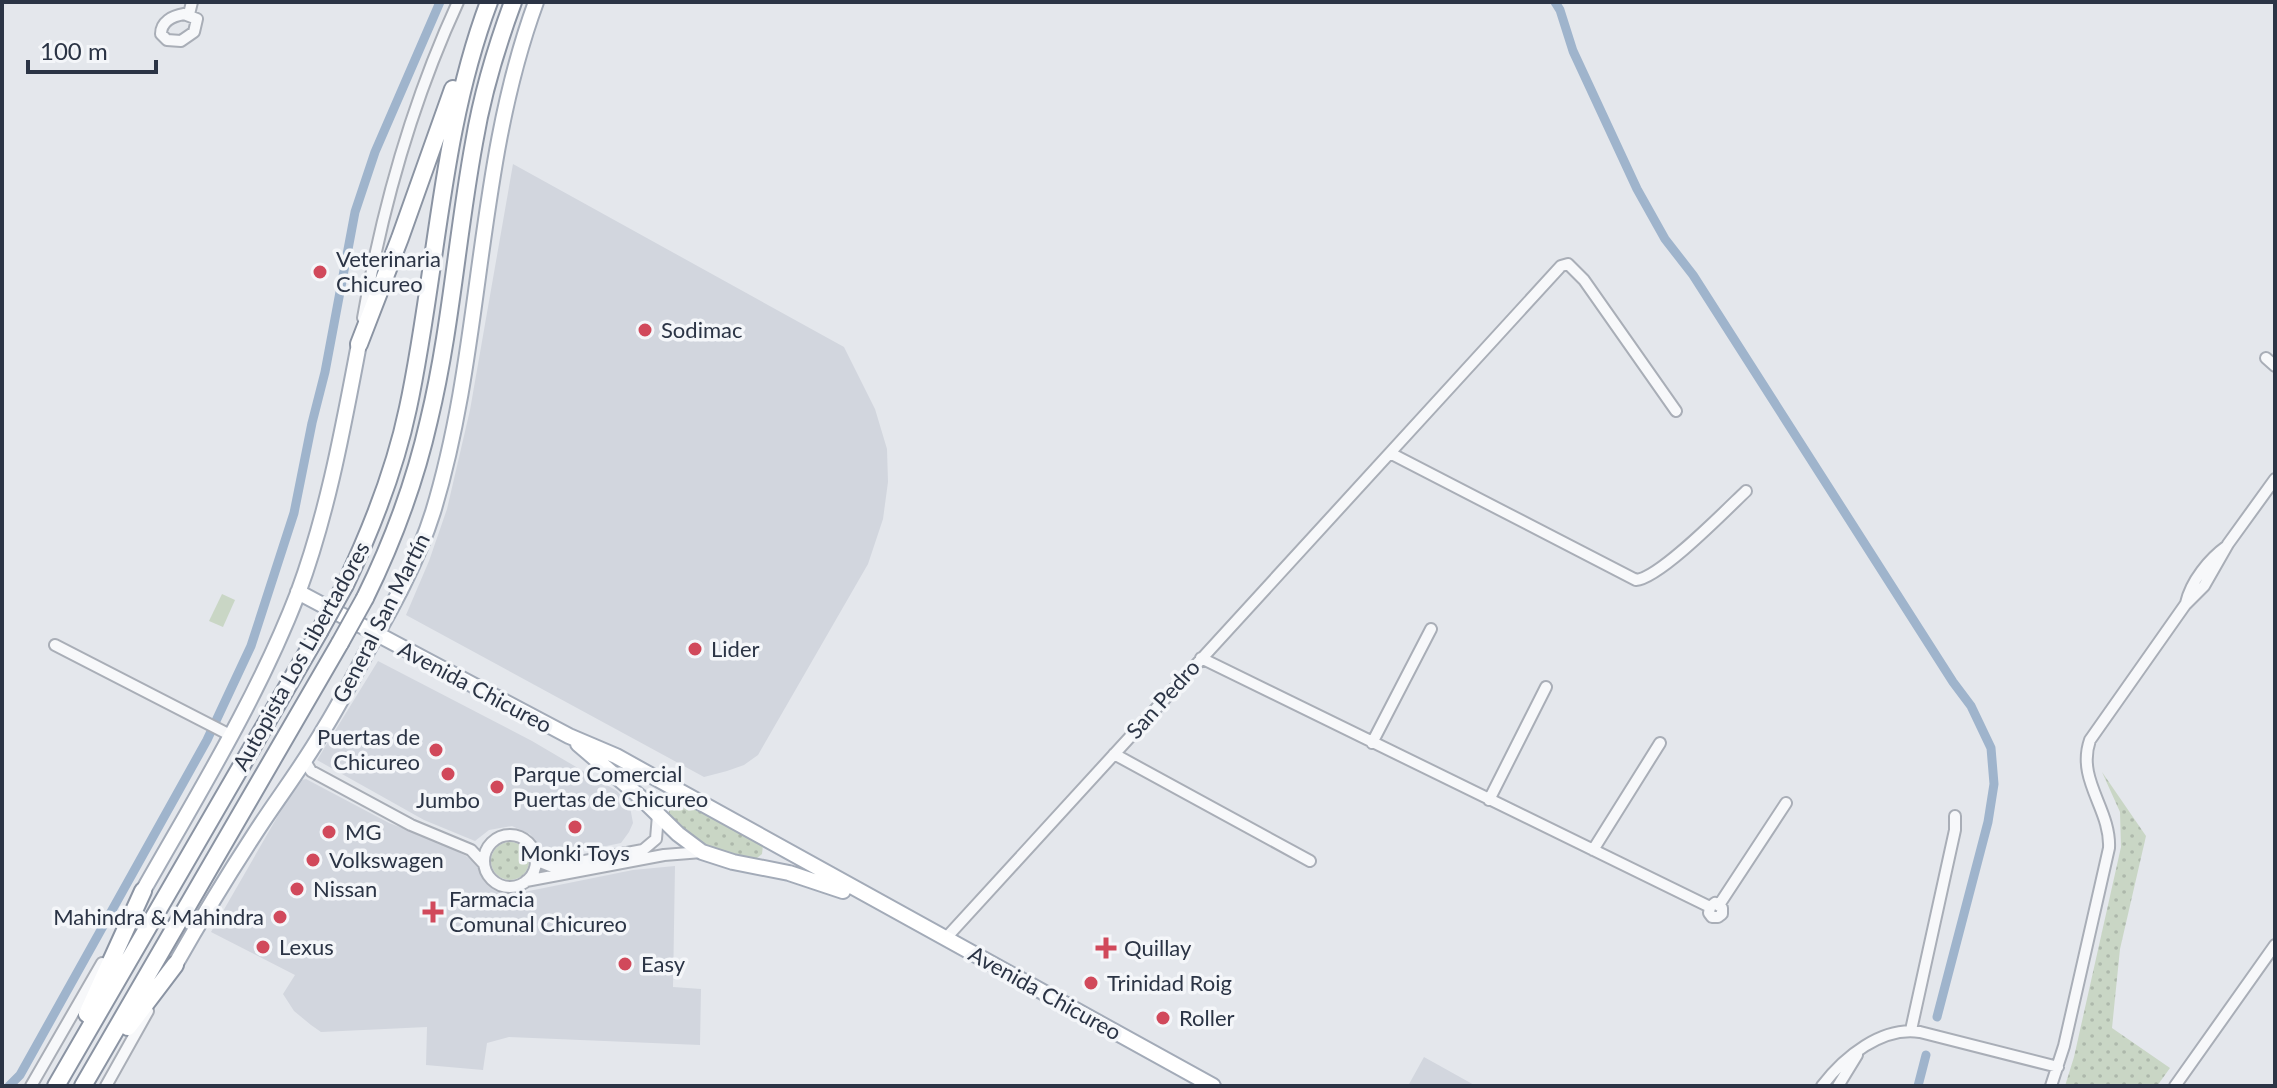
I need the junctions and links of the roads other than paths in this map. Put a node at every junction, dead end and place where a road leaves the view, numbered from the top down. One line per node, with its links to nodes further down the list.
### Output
1 (192, 2): 6 (street)
2 (458, 2): 8 (street)
3 (489, 2): 7 (highway, Autopista Los Libertadores)
4 (513, 2): 50 (highway, Autopista Los Libertadores, bridge)
5 (536, 2): 15 (main road, General San Martín)
6 (189, 14)
7 (480, 25): 8 (highway); 48 (highway, Autopista Los Libertadores, bridge)
8 (359, 344): 13 (main road)
9 (1676, 411): 10 (street, San Pedro)
10 (1386, 457): 12 (street); 17 (street, San Pedro)
11 (2275, 479): 47 (street)
12 (1746, 491)
13 (298, 592): 15 (main road, Avenida Chicureo); 19 (main road)
14 (1431, 629): 21 (street)
15 (376, 635): 20 (main road, Avenida Chicureo); 24 (main road, General San Martín)
16 (55, 645): 19 (street)
17 (1201, 658): 21 (street); 23 (street, San Pedro)
18 (1546, 687): 26 (street)
19 (230, 735): 40 (main road)
20 (569, 736): 25 (main road, Avenida Chicureo); 28 (main road, Avenida Chicureo)
21 (1372, 743): 26 (street)
22 (1660, 743): 33 (street)
23 (1114, 754): 36 (street); 42 (street, San Pedro)
24 (304, 767): 32 (street); 44 (main road, General San Martín)
25 (685, 794): 28 (main road); 30 (main road, Avenida Chicureo)
26 (1489, 800): 33 (street)
27 (1786, 803): 33 (street)
28 (658, 815): 34 (main road, Avenida Chicureo); 35 (street)
29 (1955, 816): 45 (street)
30 (764, 839): 38 (main road); 41 (main road, Avenida Chicureo)
31 (490, 843): 32 (street); 35 (street); 37 (street)
32 (465, 847): 37 (street)
33 (1593, 850)
34 (702, 852): 38 (main road, Avenida Chicureo); 39 (street)
35 (535, 855): 39 (street)
36 (1310, 861)
37 (484, 864): 39 (street)
38 (750, 865): 41 (main road, Avenida Chicureo)
39 (526, 881)
40 (143, 891): 48 (highway); 49 (street)
41 (876, 901): 42 (main road, Avenida Chicureo)
42 (946, 938): 52 (main road, Avenida Chicureo)
43 (2275, 945): 56 (street)
44 (175, 965): 50 (highway); 51 (street, General San Martín)
45 (1911, 1030): 46 (street); 47 (street)
46 (1858, 1053): 53 (street); 54 (street)
47 (2058, 1067): 55 (street)
48 (60, 1080)
49 (31, 1086)
50 (84, 1086)
51 (106, 1086)
52 (1213, 1086)
53 (1822, 1086)
54 (1838, 1086)
55 (2051, 1086)
56 (2175, 1086)

